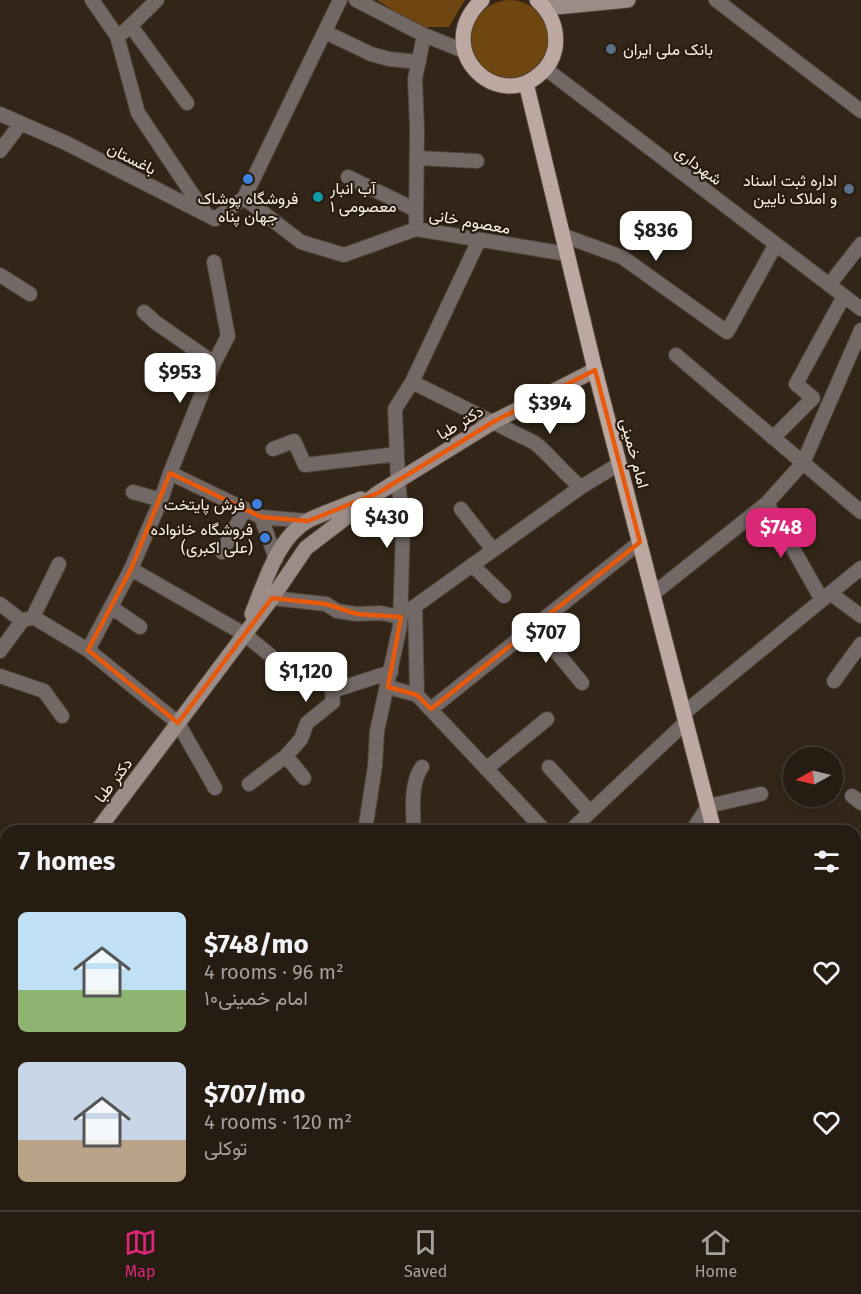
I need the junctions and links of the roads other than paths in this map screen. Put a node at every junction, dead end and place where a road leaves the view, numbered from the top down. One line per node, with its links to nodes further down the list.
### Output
1 (92, 0): 12 (street)
2 (157, 0): 9 (street)
3 (340, 0): 10 (street)
4 (356, 0): 11 (street)
5 (482, 0): 13 (main road)
6 (628, 0): 8 (street)
7 (716, 0): 18 (street)
8 (542, 4): 15 (main road)
9 (131, 26): 12 (street); 17 (street)
10 (325, 32): 14 (street); 25 (street)
11 (424, 35): 13 (street); 14 (street)
12 (117, 36): 27 (street)
13 (464, 51): 16 (main road)
14 (418, 62): 22 (street)
15 (546, 69): 16 (main road); 31 (street, شهرداری)
16 (526, 83): 29 (main road, امام خمینی)
17 (187, 103)
18 (861, 111)
19 (0, 114): 20 (street, باغستان)
20 (21, 123): 21 (street); 27 (street, باغستان)
21 (0, 151)
22 (417, 158): 23 (street); 26 (street)
23 (477, 160)
24 (348, 177): 26 (street)
25 (244, 198): 27 (street); 28 (street, معصوم خانی)
26 (417, 210): 28 (street)
27 (205, 214)
28 (417, 229): 30 (street, معصوم خانی)
29 (562, 235): 31 (street); 33 (main road, امام خمینی)
30 (479, 240): 33 (street, معصوم خانی); 45 (street)
31 (776, 244): 36 (street, شهرداری)
32 (861, 244): 36 (street)
33 (567, 254): 44 (main road, امام خمینی)
34 (214, 262): 43 (street)
35 (0, 275): 37 (street)
36 (829, 285): 38 (street, شهرداری)
37 (30, 294)
38 (844, 296): 39 (street, شهرداری); 47 (street)
39 (861, 309)
40 (144, 312): 43 (street)
41 (861, 330): 50 (street)
42 (676, 355): 47 (street)
43 (214, 363): 52 (street)
44 (595, 370): 46 (street, دکتر طبا); 51 (main road, امام خمینی)
45 (412, 382): 46 (street); 49 (street)
46 (493, 422): 53 (street, دکتر طبا); 54 (street)
47 (773, 438): 50 (street)
48 (273, 449): 49 (street)
49 (397, 454): 53 (street)
50 (804, 463): 58 (street); 61 (street)
51 (619, 464): 54 (street); 65 (main road, امام خمینی)
52 (170, 474): 57 (street); 59 (street)
53 (398, 481): 56 (street, دکتر طبا); 82 (street)
54 (581, 487): 67 (street)
55 (133, 492): 57 (street)
56 (378, 493): 63 (street, دکتر طبا); 66 (street, دکتر طبا)
57 (161, 500): 73 (street)
58 (767, 503): 74 (street); 76 (street)
59 (245, 509): 62 (street); 68 (street)
60 (461, 509): 67 (street)
61 (861, 512)
62 (261, 517): 63 (street); 69 (street)
63 (308, 521): 64 (street, دکتر طبا)
64 (290, 537): 66 (street); 69 (street, دکتر طبا)
65 (640, 542): 74 (main road, امام خمینی); 84 (street)
66 (306, 548): 77 (street, دکتر طبا)
67 (493, 550): 71 (street)
68 (222, 552)
69 (276, 559): 86 (street, دکتر طبا)
70 (59, 564): 83 (street)
71 (472, 565): 75 (street); 79 (street)
72 (861, 568): 76 (street)
73 (131, 569): 80 (street); 86 (street)
74 (653, 594): 99 (main road, امام خمینی)
75 (504, 596)
76 (826, 597): 81 (street); 99 (street)
77 (272, 598): 82 (street); 86 (street, دکتر طبا)
78 (0, 604): 83 (street)
79 (415, 606): 82 (street); 96 (street)
80 (111, 607): 85 (street); 88 (street)
81 (861, 616)
82 (400, 617): 91 (street)
83 (27, 619): 88 (street); 89 (street)
84 (535, 626): 94 (street); 97 (street)
85 (140, 627)
86 (243, 634): 90 (street); 101 (street, دکتر طبا)
87 (861, 644): 93 (street)
88 (88, 650): 101 (street)
89 (0, 651)
90 (270, 655)
91 (391, 672): 95 (street); 102 (street)
92 (0, 676): 98 (street)
93 (834, 681)
94 (582, 682)
95 (388, 687): 96 (street); 113 (street)
96 (417, 695): 97 (street)
97 (431, 709): 105 (street)
98 (62, 716)
99 (685, 718): 110 (main road, امام خمینی); 111 (street)
100 (547, 719): 105 (street)
101 (178, 723): 108 (street); 112 (street, دکتر طبا)
102 (286, 756): 106 (street); 107 (street)
103 (422, 767): 114 (street)
104 (549, 767): 111 (street)
105 (486, 769): 115 (street)
106 (304, 778)
107 (249, 784)
108 (215, 788)
109 (761, 795): 110 (street)
110 (708, 806): 117 (street); 118 (main road, امام خمینی)
111 (590, 812): 116 (street)
112 (102, 825)
113 (366, 825)
114 (414, 825)
115 (539, 825)
116 (576, 825)
117 (696, 825)
118 (713, 825)

